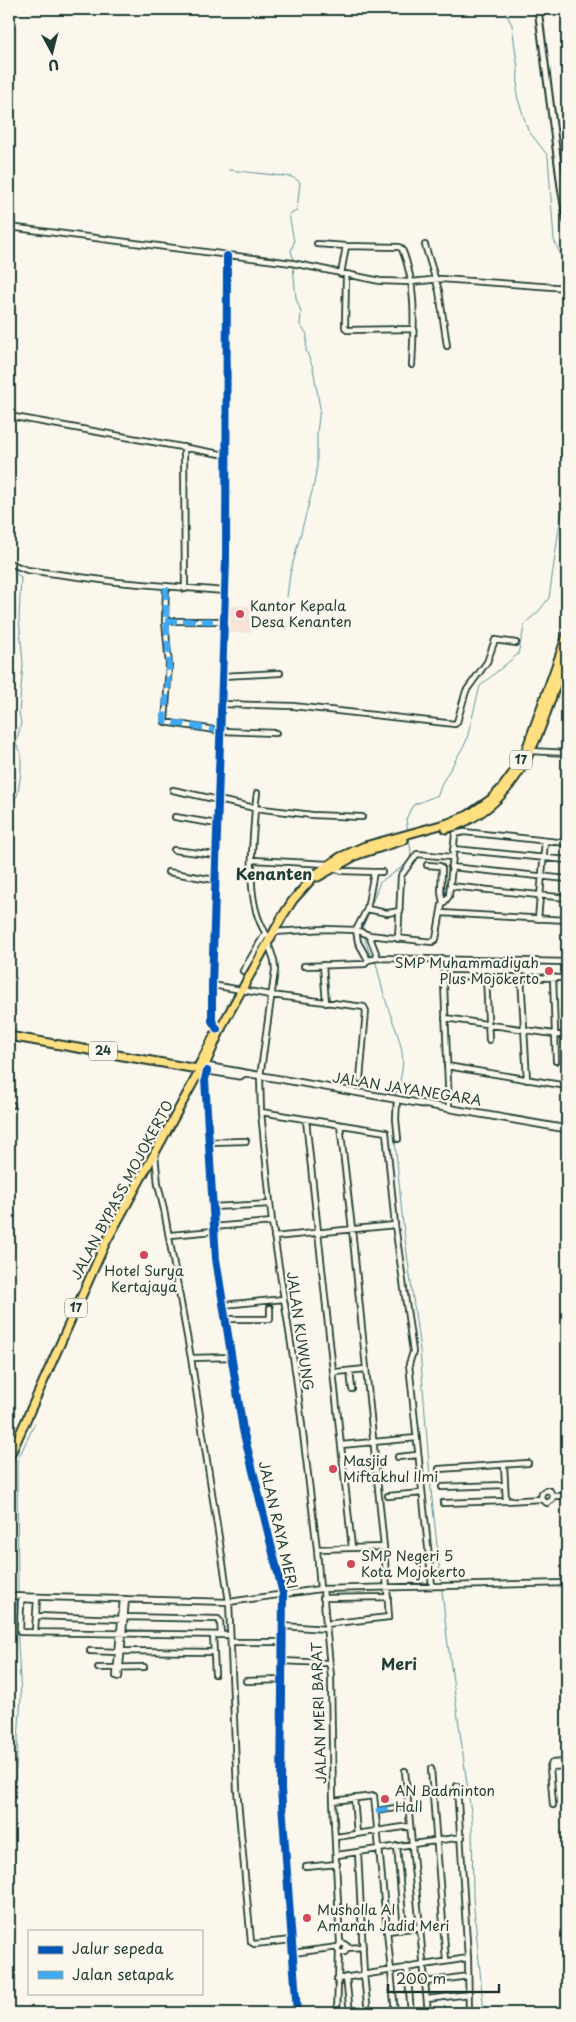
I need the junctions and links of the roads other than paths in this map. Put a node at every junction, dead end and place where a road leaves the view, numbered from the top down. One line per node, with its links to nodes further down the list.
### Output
1 (538, 9): 2 (street)
2 (567, 222)
3 (9, 226): 7 (street)
4 (317, 244): 6 (street)
5 (425, 245): 10 (street)
6 (346, 246): 8 (street); 11 (street)
7 (227, 256): 8 (street); 18 (street)
8 (341, 274): 9 (street)
9 (346, 276): 11 (street); 13 (street)
10 (435, 279): 11 (street); 12 (street); 14 (street)
11 (412, 282): 13 (street)
12 (567, 288)
13 (414, 329): 15 (street)
14 (447, 346)
15 (412, 365)
16 (9, 416): 17 (street)
17 (184, 447): 18 (street); 21 (street)
18 (226, 455): 22 (street)
19 (9, 564): 20 (street)
20 (166, 587): 21 (street); 23 (street)
21 (185, 588): 22 (street)
22 (224, 591): 24 (street)
23 (165, 621): 24 (street); 31 (street)
24 (225, 621): 29 (street)
25 (567, 635): 42 (highway, JALAN BYPASS MOJOKERTO / 17)
26 (516, 643): 30 (street)
27 (567, 653): 33 (highway, JALAN BYPASS MOJOKERTO / 17)
28 (280, 673): 29 (street)
29 (222, 676): 30 (street)
30 (222, 704): 31 (street)
31 (221, 731): 32 (street); 37 (street)
32 (276, 733)
33 (531, 751): 34 (street); 42 (highway, JALAN BYPASS MOJOKERTO / 17)
34 (567, 753)
35 (173, 790): 37 (street)
36 (257, 793): 38 (street, JALAN KUWUNG)
37 (218, 800): 38 (street); 41 (street)
38 (255, 808): 40 (street); 50 (street, JALAN KUWUNG)
39 (175, 817): 41 (street)
40 (362, 817)
41 (217, 824): 47 (street)
42 (416, 835): 53 (highway, JALAN BYPASS MOJOKERTO / 17)
43 (545, 841): 44 (street); 45 (street); 49 (street)
44 (567, 843)
45 (452, 849): 48 (street); 49 (street)
46 (174, 850): 47 (street)
47 (216, 855): 60 (street)
48 (452, 857): 54 (street); 66 (street)
49 (544, 858): 51 (street); 58 (street)
50 (253, 860): 53 (street); 71 (street, JALAN KUWUNG)
51 (567, 860)
52 (427, 865): 64 (street)
53 (330, 866): 56 (street); 71 (highway, JALAN BYPASS MOJOKERTO / 17)
54 (451, 867): 58 (street); 61 (street)
55 (168, 872): 60 (street)
56 (374, 872): 57 (street); 65 (street)
57 (382, 872)
58 (542, 876): 59 (street); 62 (street)
59 (567, 879)
60 (216, 880): 85 (street)
61 (450, 886): 62 (street); 64 (street)
62 (541, 895): 63 (street); 68 (street)
63 (567, 898)
64 (443, 904): 67 (street)
65 (369, 909): 66 (street); 70 (street)
66 (400, 911): 72 (street)
67 (441, 913): 68 (street); 72 (street)
68 (538, 918): 69 (street)
69 (567, 920)
70 (362, 933): 71 (street); 72 (street); 73 (street); 74 (street)
71 (269, 936): 79 (street); 86 (highway, JALAN BYPASS MOJOKERTO / 17); 87 (street, JALAN KUWUNG)
72 (398, 939)
73 (377, 958): 74 (street); 75 (street)
74 (369, 960): 77 (street)
75 (443, 960): 76 (street); 80 (street)
76 (567, 962)
77 (323, 965): 78 (street); 88 (street)
78 (304, 966)
79 (244, 971)
80 (443, 976): 81 (street); 89 (street)
81 (486, 976): 82 (street); 91 (street)
82 (521, 976): 83 (street); 93 (street)
83 (553, 977): 84 (street); 94 (street)
84 (567, 978)
85 (212, 985): 86 (street); 92 (street)
86 (241, 990): 87 (street); 90 (highway, JALAN BYPASS MOJOKERTO / 17)
87 (271, 995): 88 (street); 101 (street, JALAN KUWUNG)
88 (326, 1003): 102 (street)
89 (445, 1018): 91 (street); 99 (street)
90 (224, 1022): 92 (highway, JALAN BYPASS MOJOKERTO / 17); 100 (highway, JALAN BYPASS MOJOKERTO / 17)
91 (488, 1024): 93 (street); 97 (street)
92 (218, 1029): 100 (highway, JALAN BYPASS MOJOKERTO / 17)
93 (523, 1029): 94 (street); 103 (street)
94 (556, 1034): 96 (street); 98 (street)
95 (9, 1036): 100 (highway, 24)
96 (567, 1036)
97 (489, 1040)
98 (556, 1061)
99 (447, 1066): 103 (street); 106 (street)
100 (199, 1069): 101 (main road, JALAN JAYANEGARA); 115 (street, JALAN RAYA MERI); 116 (highway, JALAN BYPASS MOJOKERTO / 17)
101 (260, 1077): 105 (main road, JALAN JAYANEGARA); 107 (street, JALAN KUWUNG)
102 (360, 1079)
103 (527, 1080): 104 (street)
104 (567, 1086)
105 (396, 1100): 106 (main road, JALAN JAYANEGARA); 112 (street)
106 (449, 1108): 110 (main road, JALAN JAYANEGARA)
107 (261, 1112): 108 (street); 117 (street, JALAN KUWUNG)
108 (306, 1120): 109 (street); 123 (street)
109 (340, 1125): 111 (street); 122 (street)
110 (567, 1129)
111 (387, 1132): 112 (street); 120 (street)
112 (396, 1132): 113 (street)
113 (398, 1140)
114 (246, 1141): 115 (street)
115 (208, 1142): 118 (street, JALAN RAYA MERI)
116 (155, 1152): 131 (street); 141 (highway, JALAN BYPASS MOJOKERTO / 17)
117 (270, 1204): 118 (street); 119 (street, JALAN KUWUNG)
118 (212, 1207): 121 (street, JALAN RAYA MERI)
119 (272, 1222): 121 (street); 125 (street, JALAN KUWUNG)
120 (395, 1225): 122 (street); 136 (street)
121 (213, 1229): 124 (street); 127 (street, JALAN RAYA MERI)
122 (352, 1229): 123 (street); 132 (street)
123 (318, 1232): 125 (street); 138 (street)
124 (171, 1235)
125 (274, 1237): 126 (street, JALAN KUWUNG)
126 (284, 1299): 127 (street); 156 (street, JALAN KUWUNG)
127 (223, 1305): 129 (street, JALAN RAYA MERI)
128 (270, 1308): 129 (street)
129 (225, 1319): 130 (street, JALAN RAYA MERI)
130 (232, 1357): 131 (street); 161 (street, JALAN RAYA MERI)
131 (190, 1358): 167 (street)
132 (366, 1369): 133 (street); 137 (street)
133 (350, 1370): 134 (street); 135 (street)
134 (336, 1372)
135 (352, 1389)
136 (416, 1438): 137 (street); 139 (street)
137 (374, 1442): 138 (street); 154 (street)
138 (341, 1446): 155 (street)
139 (417, 1454): 140 (street); 147 (street)
140 (398, 1457)
141 (9, 1458)
142 (528, 1463): 143 (street)
143 (504, 1465): 144 (street); 145 (street)
144 (439, 1469)
145 (505, 1485): 146 (street); 152 (street)
146 (442, 1487)
147 (422, 1493): 148 (street); 158 (street)
148 (388, 1496)
149 (553, 1496): 150 (street); 151 (street); 151 (street)
150 (567, 1496)
151 (541, 1499): 152 (street)
152 (506, 1501): 153 (street)
153 (444, 1504)
154 (384, 1547): 155 (street); 159 (street)
155 (352, 1548): 156 (street)
156 (317, 1549): 160 (street, JALAN KUWUNG)
157 (567, 1583): 158 (street)
158 (434, 1586): 159 (street)
159 (387, 1587): 160 (street); 163 (street)
160 (321, 1589): 161 (street); 165 (street, JALAN KUWUNG)
161 (283, 1594): 167 (street); 170 (street, JALAN RAYA MERI)
162 (11, 1596): 164 (street)
163 (388, 1597): 165 (street); 171 (street)
164 (37, 1598): 166 (street); 168 (street); 172 (street)
165 (324, 1598): 171 (street, JALAN MERI BARAT)
166 (124, 1599): 167 (street); 169 (street)
167 (229, 1602): 176 (street)
168 (36, 1616): 169 (street); 172 (street)
169 (123, 1618): 173 (street); 175 (street)
170 (282, 1626): 171 (street); 178 (street, JALAN RAYA MERI)
171 (326, 1627): 196 (street, JALAN MERI BARAT)
172 (34, 1632): 173 (street)
173 (121, 1634): 174 (street); 180 (street)
174 (213, 1635): 175 (street); 181 (street)
175 (221, 1635): 176 (street)
176 (230, 1635): 177 (street)
177 (231, 1642): 178 (street); 216 (street)
178 (282, 1642): 182 (street, JALAN RAYA MERI)
179 (90, 1651): 180 (street)
180 (119, 1652): 181 (street); 184 (street)
181 (214, 1652): 187 (street)
182 (282, 1661): 183 (street); 189 (street, JALAN RAYA MERI)
183 (326, 1663)
184 (118, 1667): 185 (street); 186 (street); 188 (street)
185 (144, 1667)
186 (98, 1668)
187 (215, 1674)
188 (117, 1676)
189 (282, 1680): 190 (street); 216 (street, JALAN RAYA MERI)
190 (246, 1681)
191 (567, 1764): 197 (street)
192 (431, 1769): 205 (street)
193 (405, 1771): 198 (street)
194 (457, 1786): 204 (street)
195 (354, 1798): 196 (street); 199 (street); 202 (street)
196 (333, 1801): 203 (street, JALAN MERI BARAT)
197 (553, 1805)
198 (408, 1806): 199 (street); 200 (street)
199 (376, 1811): 201 (street)
200 (410, 1826): 201 (street); 206 (street)
201 (378, 1831): 202 (street); 208 (street)
202 (357, 1834): 203 (street)
203 (336, 1837): 210 (street, JALAN MERI BARAT)
204 (462, 1837): 205 (street); 221 (street)
205 (437, 1841): 206 (street); 222 (street)
206 (412, 1844): 207 (street); 213 (street)
207 (397, 1846): 208 (street); 214 (street)
208 (380, 1849): 209 (street); 215 (street)
209 (358, 1852): 210 (street); 217 (street)
210 (337, 1855): 211 (street, JALAN MERI BARAT)
211 (337, 1864): 212 (street); 218 (street, JALAN MERI BARAT)
212 (306, 1867)
213 (420, 1927): 214 (street); 223 (street)
214 (404, 1929): 215 (street)
215 (388, 1931): 225 (street)
216 (292, 1940): 220 (street, JALAN RAYA MERI)
217 (363, 1947): 219 (street); 226 (street)
218 (339, 1948): 219 (street); 219 (street); 220 (street); 229 (street, JALAN MERI BARAT)
219 (347, 1948)
220 (293, 1953): 233 (street, JALAN RAYA MERI)
221 (468, 1958): 222 (street); 227 (street)
222 (446, 1961): 223 (street)
223 (424, 1965): 224 (street); 230 (street)
224 (407, 1967): 225 (street); 238 (street)
225 (391, 1970): 226 (street); 237 (street)
226 (364, 1975): 228 (street); 236 (street)
227 (468, 1976): 230 (street); 231 (street)
228 (346, 1977): 229 (street); 235 (street)
229 (337, 1979): 234 (street, JALAN MERI BARAT)
230 (426, 1982): 232 (street)
231 (469, 1994): 232 (street); 241 (street)
232 (427, 1999): 239 (street)
233 (298, 2013)
234 (337, 2013)
235 (350, 2013)
236 (368, 2013)
237 (395, 2013)
238 (411, 2013)
239 (428, 2013)
240 (458, 2013): 241 (street)
241 (469, 2013)

